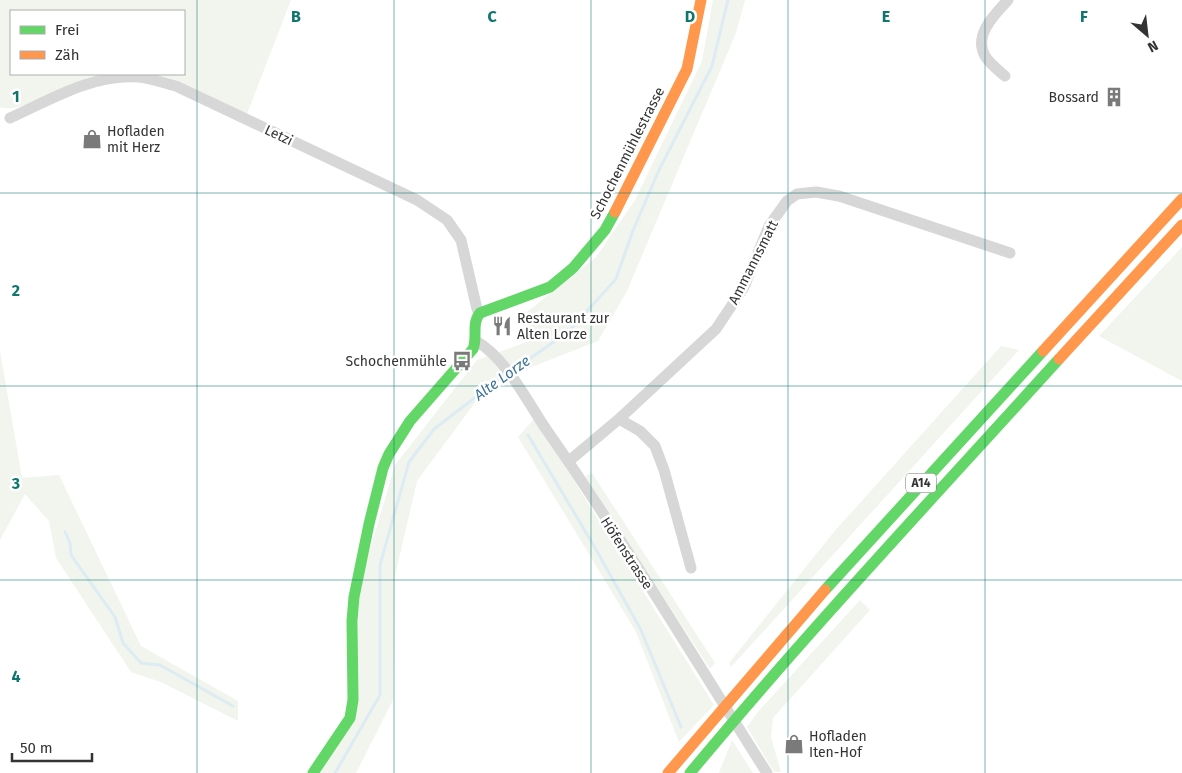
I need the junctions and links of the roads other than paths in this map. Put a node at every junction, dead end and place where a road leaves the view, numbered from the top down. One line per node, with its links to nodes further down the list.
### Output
1 (701, 0): 8 (main road, Schochenmühlestrasse)
2 (1008, 0): 3 (street)
3 (1005, 76)
4 (10, 118): 8 (street, Letzi)
5 (1182, 199): 14 (main road, A14)
6 (1182, 225): 15 (main road, A14)
7 (1010, 253): 10 (street, Ammannsmatt)
8 (480, 313): 9 (main road)
9 (476, 341): 11 (street, Höfenstrasse); 13 (main road)
10 (619, 419): 11 (street, Ammannsmatt); 12 (street)
11 (569, 461): 16 (street, Höfenstrasse)
12 (691, 568)
13 (313, 773)
14 (668, 773)
15 (690, 773)
16 (767, 773)

